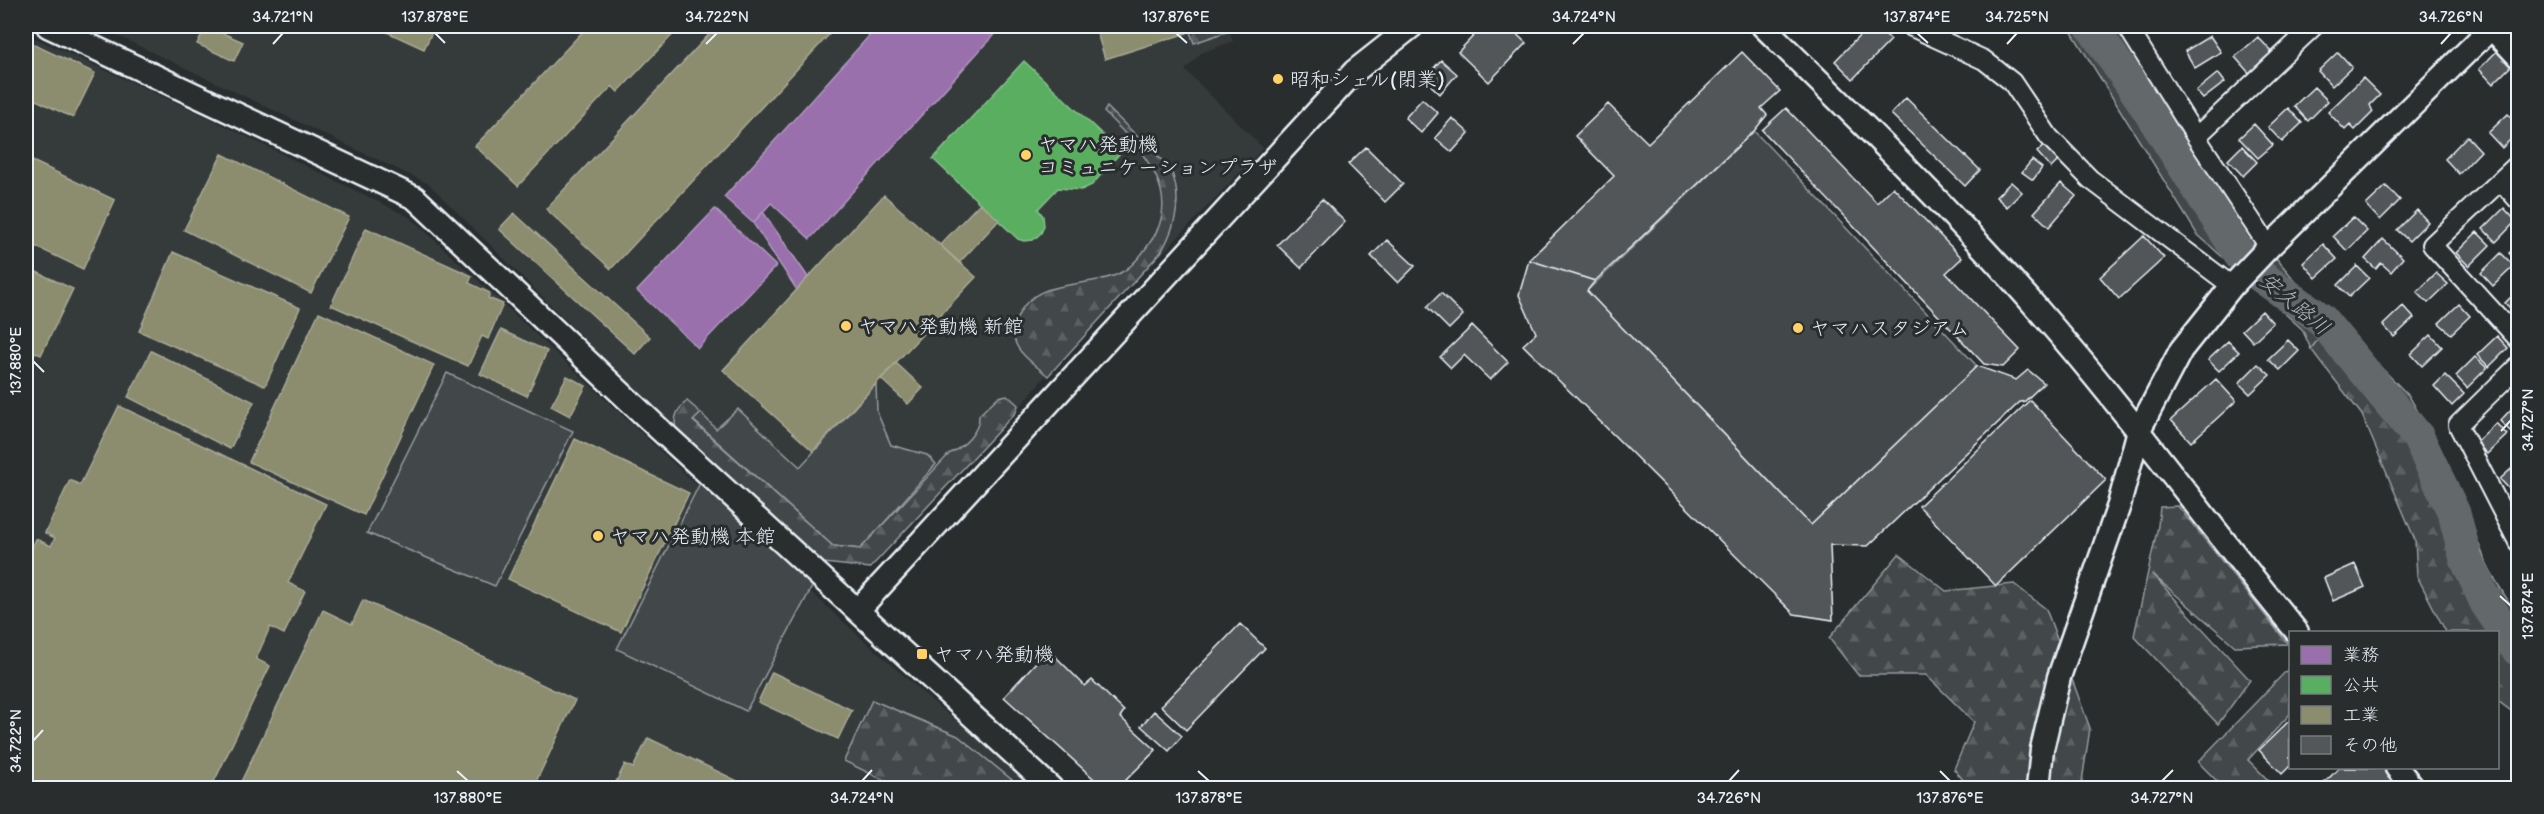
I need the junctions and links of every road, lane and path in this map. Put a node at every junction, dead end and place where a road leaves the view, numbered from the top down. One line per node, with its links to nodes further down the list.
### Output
1 (48, 26): 19 (street)
2 (1412, 26): 19 (street)
3 (1763, 26): 17 (street)
4 (1910, 26): 14 (street)
5 (2127, 26): 9 (street)
6 (2490, 27): 8 (street); 13 (street)
7 (2306, 28): 9 (street)
8 (2518, 56)
9 (2196, 137): 13 (street)
10 (2518, 164): 11 (street)
11 (2501, 181): 12 (street); 15 (street)
12 (2518, 200)
13 (2265, 251): 14 (street)
14 (2236, 282): 17 (street)
15 (2518, 339)
16 (2518, 366): 18 (street)
17 (2139, 430): 20 (street); 23 (street)
18 (2518, 542)
19 (858, 610): 22 (street)
20 (2294, 631)
21 (2398, 769): 24 (street)
22 (1051, 789)
23 (2038, 789)
24 (2413, 789)

